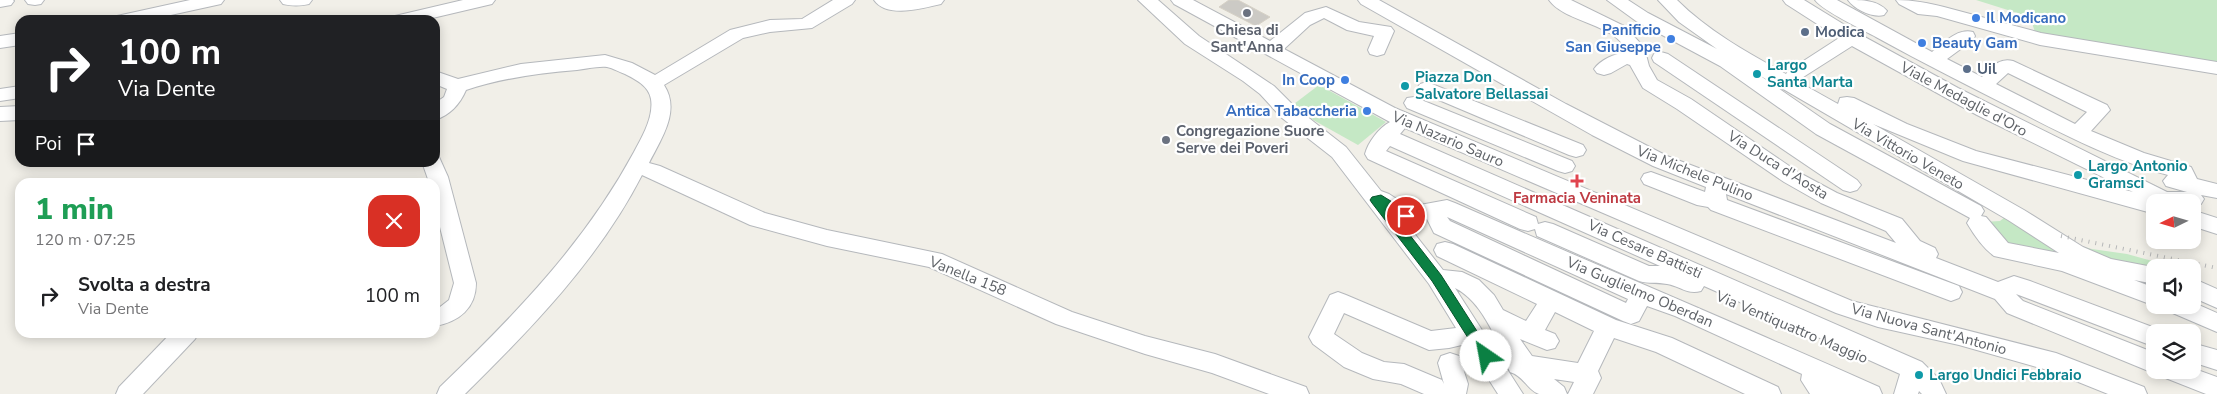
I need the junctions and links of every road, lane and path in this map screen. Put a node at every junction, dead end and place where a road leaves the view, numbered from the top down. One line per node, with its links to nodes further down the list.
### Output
1 (215, 0): 20 (street)
2 (289, 0): 3 (street)
3 (303, 0)
4 (486, 0): 21 (street)
5 (846, 0): 36 (street)
6 (883, 0): 7 (street)
7 (935, 0)
8 (1147, 0): 62 (street)
9 (1367, 0): 22 (street)
10 (1389, 0): 22 (street)
11 (1558, 0): 30 (street)
12 (1616, 0): 29 (street)
13 (1792, 0): 23 (street, Viale Medaglie d'Oro)
14 (1824, 0): 31 (street)
15 (1857, 0): 19 (street)
16 (1905, 0): 33 (street)
17 (1192, 2): 27 (street, Via Nazario Sauro)
18 (1675, 2): 29 (street, Via Vittorio Veneto); 34 (street, Via Vittorio Veneto)
19 (1878, 11)
20 (146, 15)
21 (422, 15)
22 (1387, 34): 27 (street); 40 (street, Via Michele Pulino)
23 (1846, 35): 34 (street); 52 (street, Viale Medaglie d'Oro); 60 (street)
24 (1966, 36): 31 (street)
25 (15, 40): 26 (street)
26 (0, 42)
27 (1272, 50): 44 (street, Via Nazario Sauro)
28 (1662, 58): 42 (street)
29 (1732, 58): 72 (street, Via Vittorio Veneto); 80 (street)
30 (1639, 60): 32 (street); 42 (street)
31 (1933, 60): 37 (street)
32 (1604, 68)
33 (2217, 68)
34 (1795, 75): 55 (street, Via Vittorio Veneto)
35 (440, 79): 38 (street)
36 (652, 83): 38 (street); 53 (street)
37 (1984, 85): 39 (street); 46 (street)
38 (458, 86): 45 (street)
39 (2052, 87): 46 (street); 50 (street)
40 (1524, 89): 49 (street); 56 (street, Via Michele Pulino)
41 (15, 93): 43 (street)
42 (1690, 93): 58 (street); 77 (street, Via Duca d'Aosta)
43 (0, 95)
44 (1421, 95): 49 (street); 49 (street); 51 (street); 69 (street, Via Nazario Sauro)
45 (440, 109)
46 (2030, 109): 50 (street)
47 (15, 113): 48 (street)
48 (0, 114)
49 (1502, 119)
50 (2078, 133): 61 (street)
51 (1380, 145): 71 (street, Via Ventiquattro Maggio); 75 (street, Via Cesare Battisti)
52 (2086, 162): 55 (street); 60 (street, Viale Medaglie d'Oro)
53 (637, 167): 104 (street); 105 (street, Vanella 158)
54 (1651, 179): 63 (street)
55 (2072, 182): 60 (street, Via Vittorio Veneto)
56 (1718, 183): 77 (street, Via Michele Pulino); 79 (street)
57 (440, 185): 85 (street)
58 (1850, 185)
59 (2217, 191): 64 (street)
60 (2149, 193)
61 (2182, 194)
62 (1376, 200): 67 (street, Via Guglielmo Oberdan); 73 (street)
63 (1705, 200)
64 (2201, 201)
65 (2201, 205): 66 (street)
66 (2217, 205)
67 (1433, 211): 70 (street); 71 (street, Via Guglielmo Oberdan)
68 (1445, 250): 70 (street)
69 (1725, 258): 75 (street); 112 (street, Via Nuova Sant'Antonio)
70 (1504, 260): 83 (street)
71 (1598, 264): 83 (street, Via Guglielmo Oberdan); 98 (street, Via Ventiquattro Maggio)
72 (2146, 273)
73 (1437, 278): 86 (street); 88 (street)
74 (2201, 280): 76 (street)
75 (1716, 281): 98 (street, Via Cesare Battisti)
76 (2217, 284)
77 (2004, 290): 89 (street); 92 (street)
78 (2201, 291): 81 (street)
79 (1951, 292)
80 (2146, 294)
81 (2217, 298)
82 (1545, 310): 86 (street)
83 (1632, 314): 97 (street, Via Guglielmo Oberdan); 100 (street); 108 (street)
84 (2196, 314): 87 (street)
85 (440, 316)
86 (1494, 316): 95 (street)
87 (2217, 323)
88 (1471, 333): 96 (street); 102 (street)
89 (2146, 335)
90 (181, 338): 103 (street)
91 (2201, 355): 93 (street)
92 (2146, 359)
93 (2217, 360)
94 (1450, 363): 102 (street)
95 (1525, 365): 96 (street); 100 (street); 107 (street)
96 (1494, 368): 106 (street)
97 (1816, 369): 109 (street); 110 (street, Via Guglielmo Oberdan)
98 (1906, 376): 111 (street)
99 (2194, 379): 101 (street)
100 (1583, 383)
101 (2217, 388)
102 (1443, 391)
103 (128, 394)
104 (449, 394)
105 (1297, 394)
106 (1511, 394)
107 (1555, 394)
108 (1769, 394)
109 (1834, 394)
110 (1870, 394)
111 (1934, 394)
112 (2135, 394)

